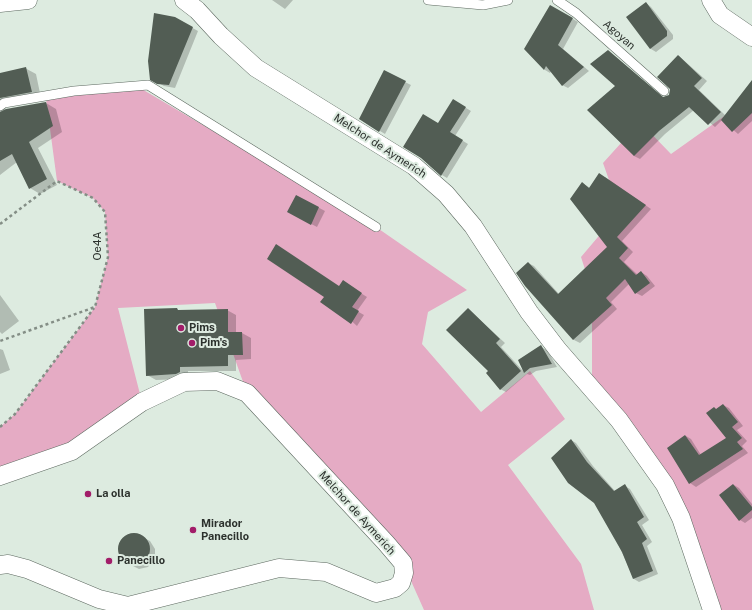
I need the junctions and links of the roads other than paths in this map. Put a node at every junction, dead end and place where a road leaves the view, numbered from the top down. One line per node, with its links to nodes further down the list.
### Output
1 (28, 0): 7 (street)
2 (184, 0): 14 (street, Melchor de Aymerich)
3 (428, 0): 4 (lane)
4 (508, 0)
5 (557, 0): 9 (lane, Agoyan)
6 (711, 0): 8 (street)
7 (0, 3)
8 (752, 37)
9 (664, 91)
10 (0, 106): 11 (lane)
11 (376, 227)
12 (0, 476): 13 (street, Melchor de Aymerich)
13 (0, 565)
14 (712, 610)

